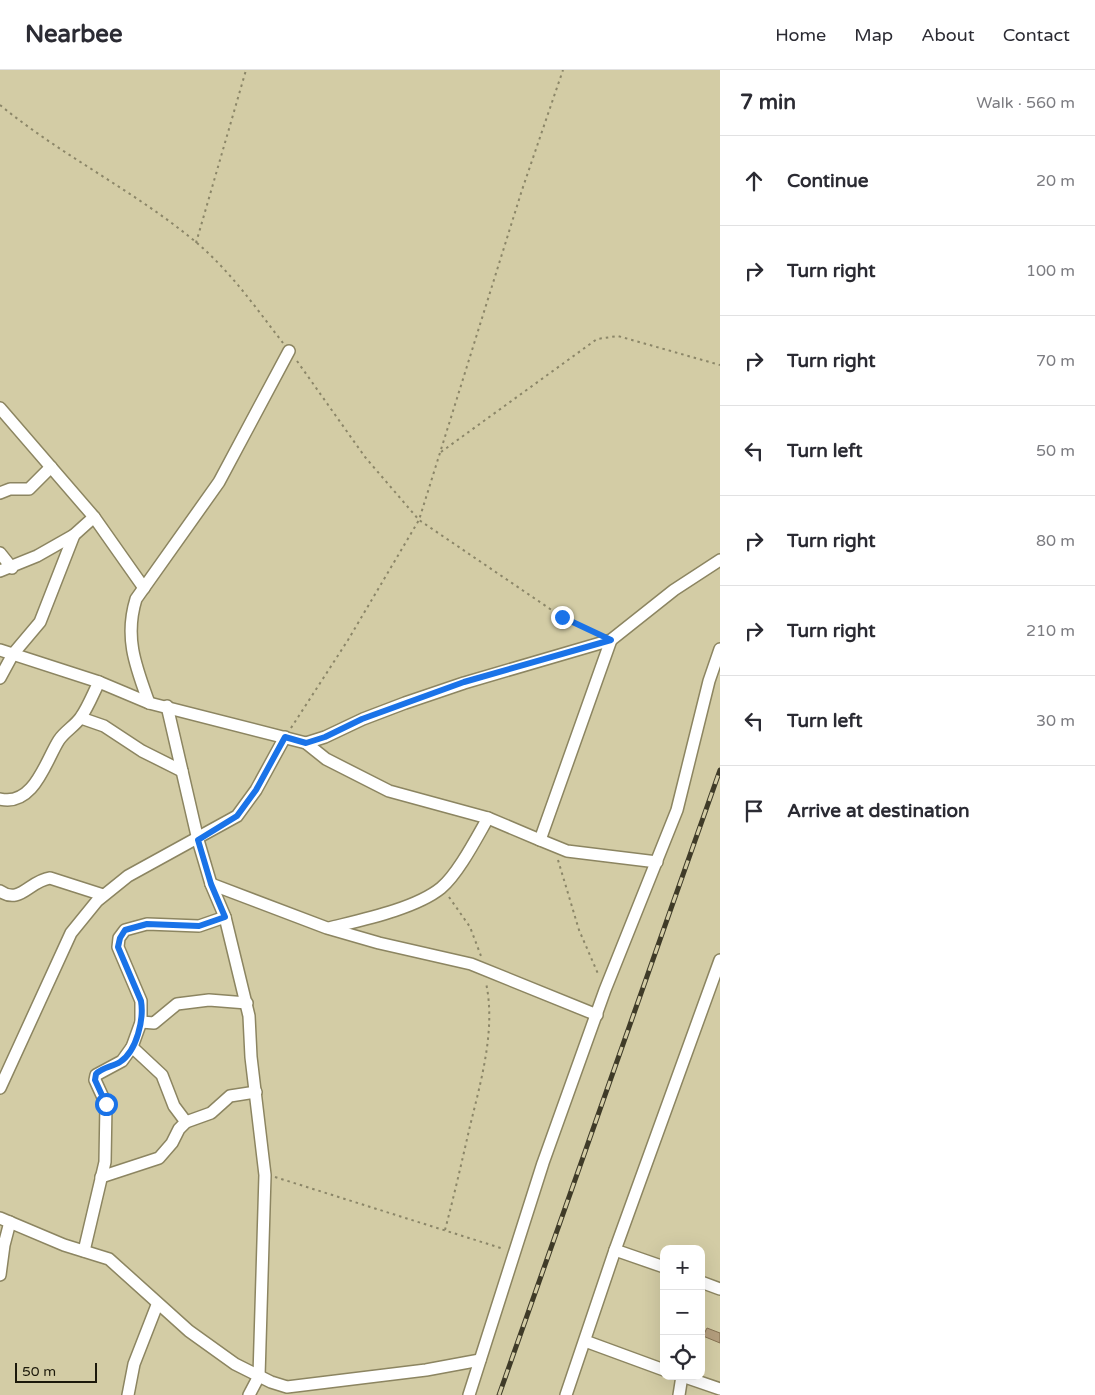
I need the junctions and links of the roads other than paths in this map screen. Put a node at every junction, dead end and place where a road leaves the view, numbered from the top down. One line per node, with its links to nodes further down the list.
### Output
1 (289, 351): 11 (street)
2 (0, 408): 3 (street)
3 (51, 468): 4 (street); 5 (street)
4 (0, 493)
5 (94, 517): 6 (street); 11 (street)
6 (74, 536): 9 (street); 15 (street)
7 (0, 553): 9 (street)
8 (720, 560): 12 (street)
9 (12, 568): 10 (street)
10 (0, 571)
11 (144, 588): 18 (street)
12 (611, 640): 22 (street); 27 (street)
13 (720, 649): 28 (street)
14 (0, 650): 15 (street)
15 (13, 654): 16 (street); 17 (street)
16 (0, 678)
17 (99, 682): 18 (street); 20 (street)
18 (149, 703): 19 (street)
19 (167, 706): 21 (street); 23 (street)
20 (81, 718): 23 (street); 24 (street)
21 (285, 737): 22 (street); 26 (street)
22 (306, 743): 25 (street)
23 (182, 771): 26 (street)
24 (0, 798)
25 (488, 818): 27 (street); 33 (street)
26 (198, 840): 29 (street); 31 (street)
27 (540, 840): 28 (street)
28 (657, 862): 36 (street)
29 (211, 884): 32 (street); 33 (street)
30 (0, 891): 31 (street)
31 (103, 895): 39 (street)
32 (225, 917): 35 (street); 37 (street)
33 (327, 928): 36 (street)
34 (720, 960): 44 (street)
35 (247, 1004): 37 (street); 40 (street)
36 (597, 1014): 52 (street)
37 (141, 1022): 38 (street)
38 (132, 1047): 41 (street); 42 (street)
39 (0, 1088)
40 (256, 1092): 41 (street); 54 (street)
41 (186, 1122): 42 (street)
42 (101, 1177): 45 (street)
43 (5, 1220): 45 (street); 47 (street)
44 (616, 1250): 46 (street); 51 (street)
45 (84, 1251): 50 (street)
46 (660, 1266)
47 (0, 1275)
48 (705, 1283): 49 (street)
49 (719, 1286)
50 (157, 1305): 54 (street); 58 (street)
51 (585, 1341): 53 (street); 61 (street)
52 (480, 1360): 54 (street); 60 (street)
53 (660, 1369)
54 (259, 1376): 59 (street)
55 (681, 1380): 62 (street)
56 (694, 1380): 57 (street)
57 (720, 1389)
58 (128, 1395)
59 (249, 1395)
60 (469, 1395)
61 (566, 1395)
62 (678, 1395)

